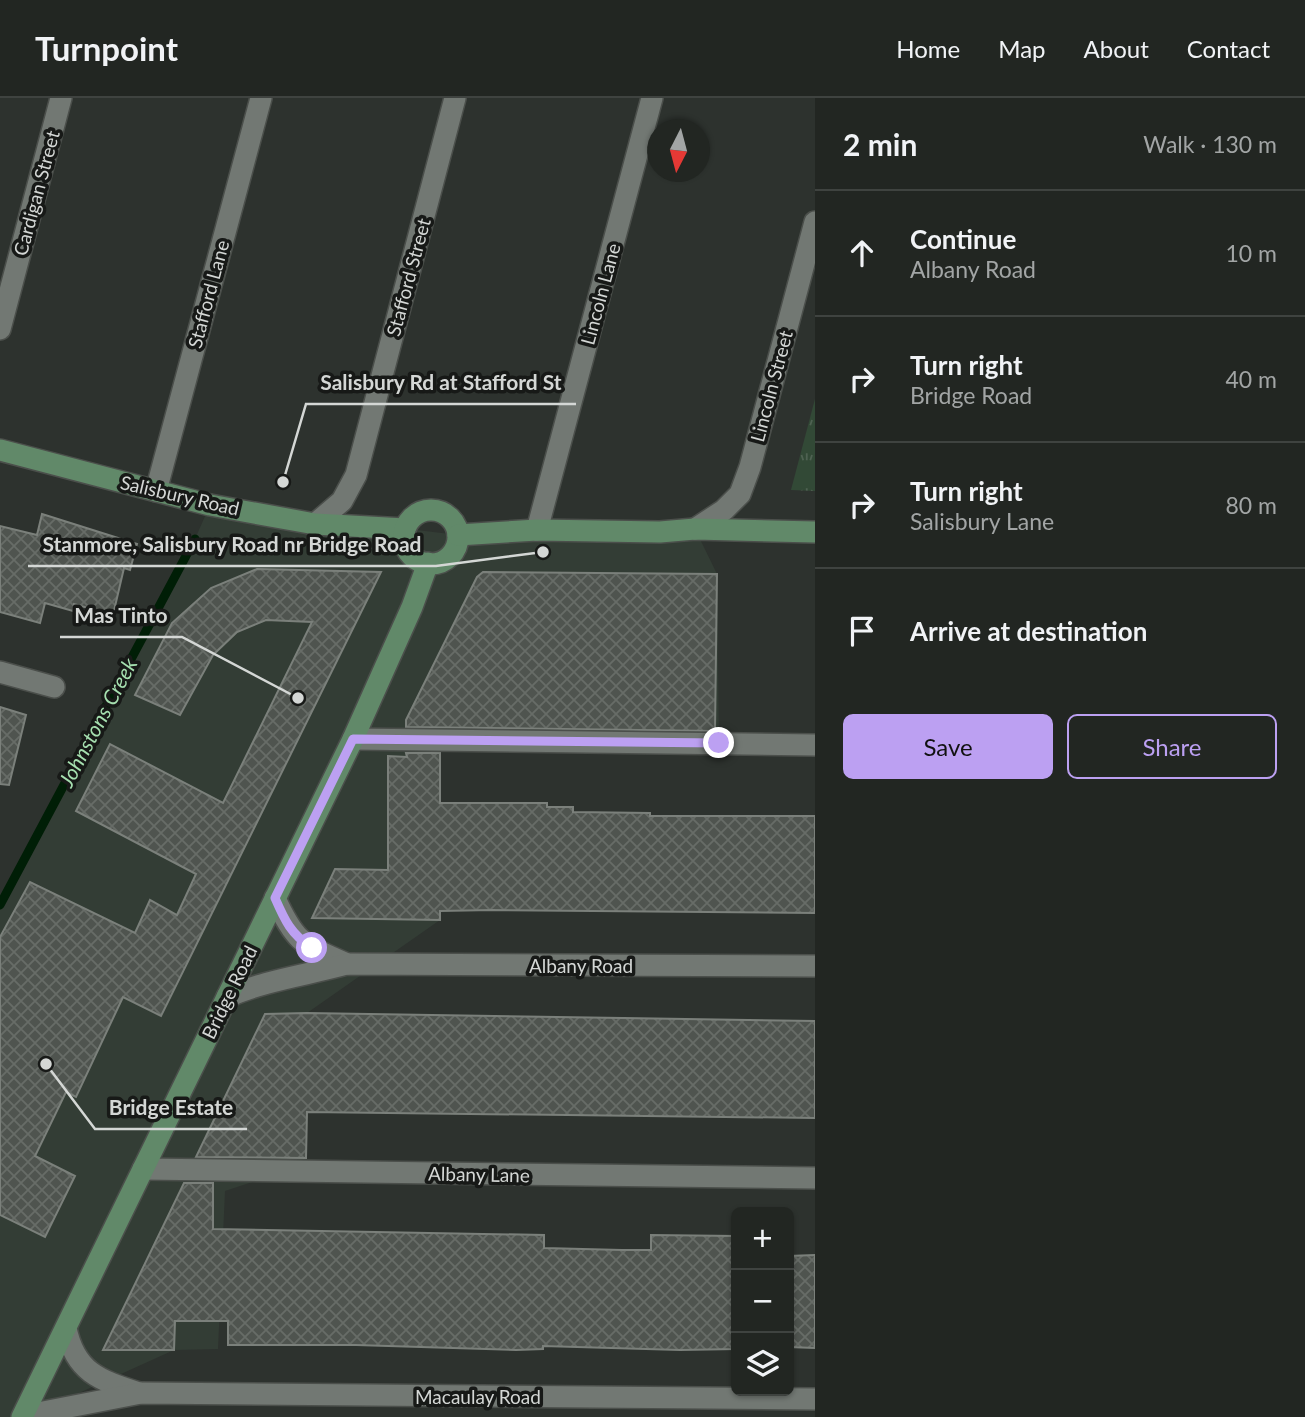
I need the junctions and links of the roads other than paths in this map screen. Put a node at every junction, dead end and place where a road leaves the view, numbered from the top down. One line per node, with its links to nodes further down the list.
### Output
1 (61, 98): 6 (street, Cardigan Street)
2 (261, 98): 8 (street, Stafford Lane)
3 (455, 98): 9 (street, Stafford Street)
4 (652, 98): 12 (street, Lincoln Lane)
5 (815, 222): 11 (street, Lincoln Street)
6 (0, 329)
7 (0, 450): 8 (main road, Salisbury Road)
8 (156, 491): 9 (main road, Salisbury Road)
9 (315, 524): 10 (main road, Salisbury Road)
10 (405, 529): 14 (main road); 15 (main road)
11 (695, 529): 12 (main road); 13 (main road)
12 (537, 530): 14 (main road)
13 (815, 532)
14 (458, 534): 15 (main road)
15 (428, 564): 18 (main road, Bridge Road)
16 (0, 672): 17 (street)
17 (54, 687)
18 (353, 739): 19 (street); 20 (main road, Bridge Road)
19 (815, 745)
20 (275, 898): 21 (street, Albany Road); 23 (main road, Bridge Road)
21 (347, 964): 22 (street, Albany Road); 23 (street, Albany Road)
22 (815, 966)
23 (227, 997): 24 (main road, Bridge Road)
24 (143, 1169): 25 (street, Albany Lane); 26 (main road, Bridge Road)
25 (815, 1178)
26 (66, 1328): 27 (street, Macaulay Road); 29 (main road, Bridge Road)
27 (141, 1394): 28 (street, Macaulay Road); 30 (street, Macaulay Road)
28 (815, 1399)
29 (22, 1417)
30 (28, 1417)

